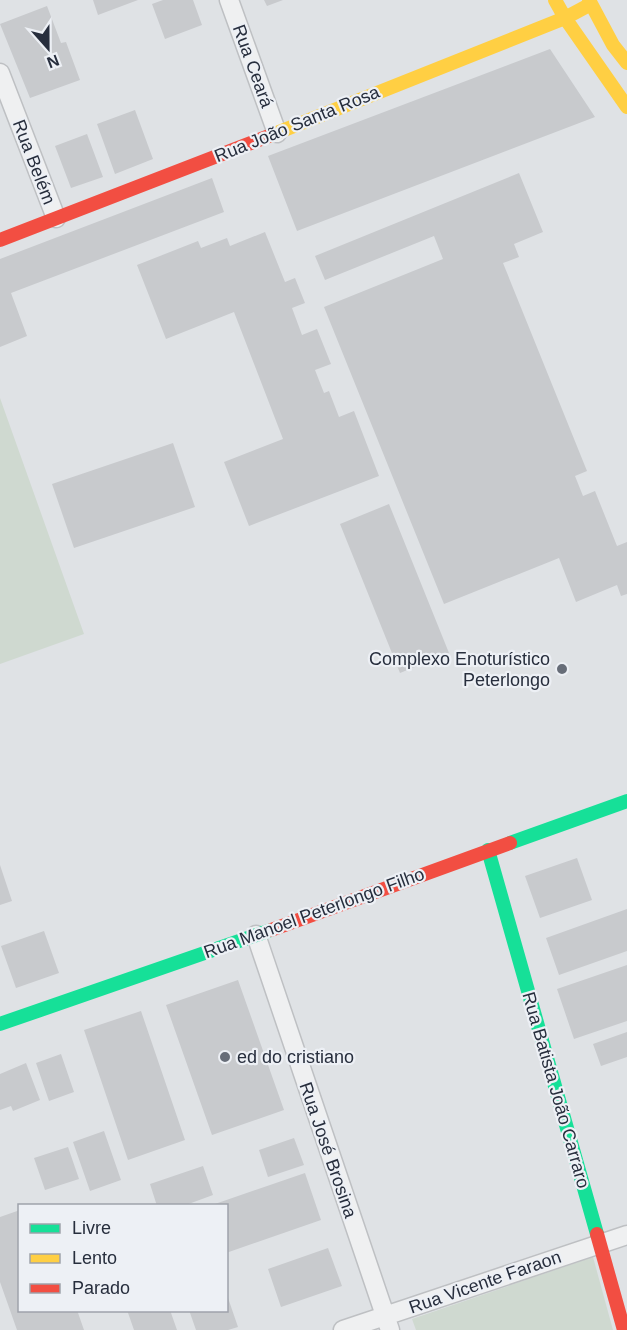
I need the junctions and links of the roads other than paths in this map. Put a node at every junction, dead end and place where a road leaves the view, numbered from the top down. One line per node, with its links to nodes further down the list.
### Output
1 (229, 0): 8 (street, Rua Ceará)
2 (555, 0): 4 (street)
3 (590, 2): 4 (street, Rua João Santa Rosa); 5 (street)
4 (565, 18): 7 (street); 8 (street, Rua João Santa Rosa)
5 (627, 63)
6 (0, 73): 9 (street, Rua Belém)
7 (627, 108)
8 (277, 133): 9 (street, Rua João Santa Rosa)
9 (56, 218): 10 (street, Rua João Santa Rosa)
10 (0, 240)
11 (627, 801): 12 (street, Rua Manoel Peterlongo Filho)
12 (488, 850): 13 (street, Rua Manoel Peterlongo Filho); 16 (street, Rua Batista João Carraro)
13 (256, 935): 14 (street, Rua Manoel Peterlongo Filho); 17 (street, Rua José Brosina)
14 (0, 1024)
15 (627, 1235): 16 (street, Rua Vicente Faraon)
16 (600, 1243): 17 (street, Rua Vicente Faraon); 19 (street, Rua Batista João Carraro)
17 (387, 1323): 18 (street, Rua Vicente Faraon)
18 (343, 1330)
19 (624, 1330)

